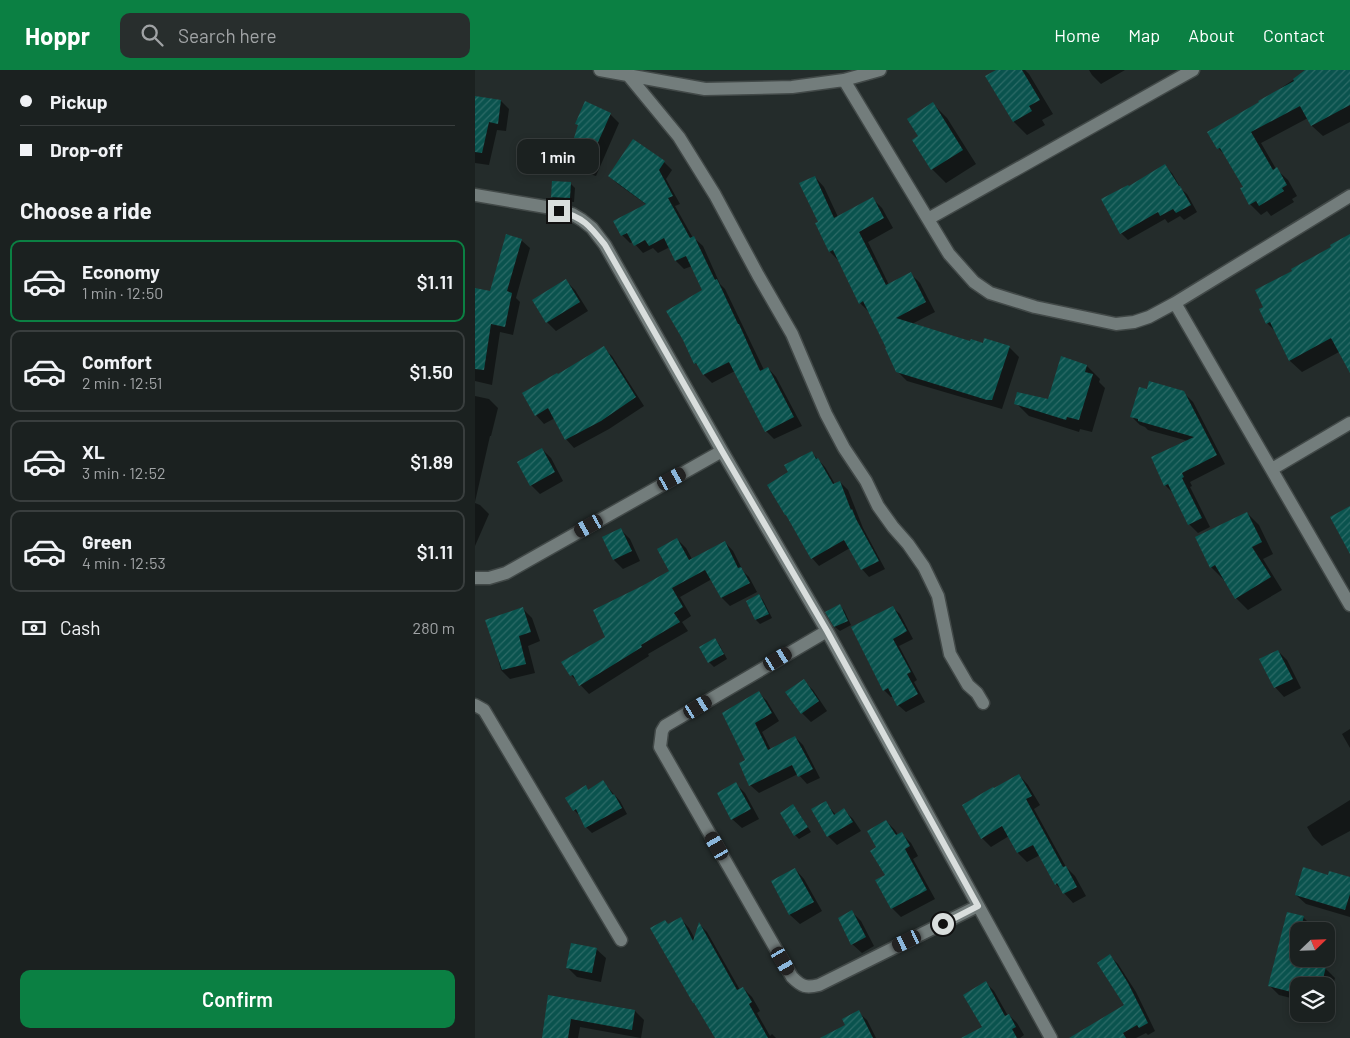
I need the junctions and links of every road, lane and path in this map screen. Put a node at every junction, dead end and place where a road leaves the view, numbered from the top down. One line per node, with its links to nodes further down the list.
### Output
1 (600, 70): 4 (street)
2 (880, 70): 5 (street)
3 (1193, 70): 8 (street)
4 (628, 75): 5 (street); 16 (street)
5 (844, 80): 8 (street)
6 (475, 195): 11 (street)
7 (1350, 196): 9 (street)
8 (928, 219): 9 (street)
9 (1175, 303): 12 (street)
10 (1350, 423): 12 (street)
11 (722, 451): 13 (street); 15 (street)
12 (1272, 469): 14 (street)
13 (475, 578)
14 (1350, 605)
15 (827, 631): 18 (street); 18 (street)
16 (983, 703)
17 (475, 705): 19 (street)
18 (978, 906): 20 (street)
19 (621, 940)
20 (1051, 1038)

